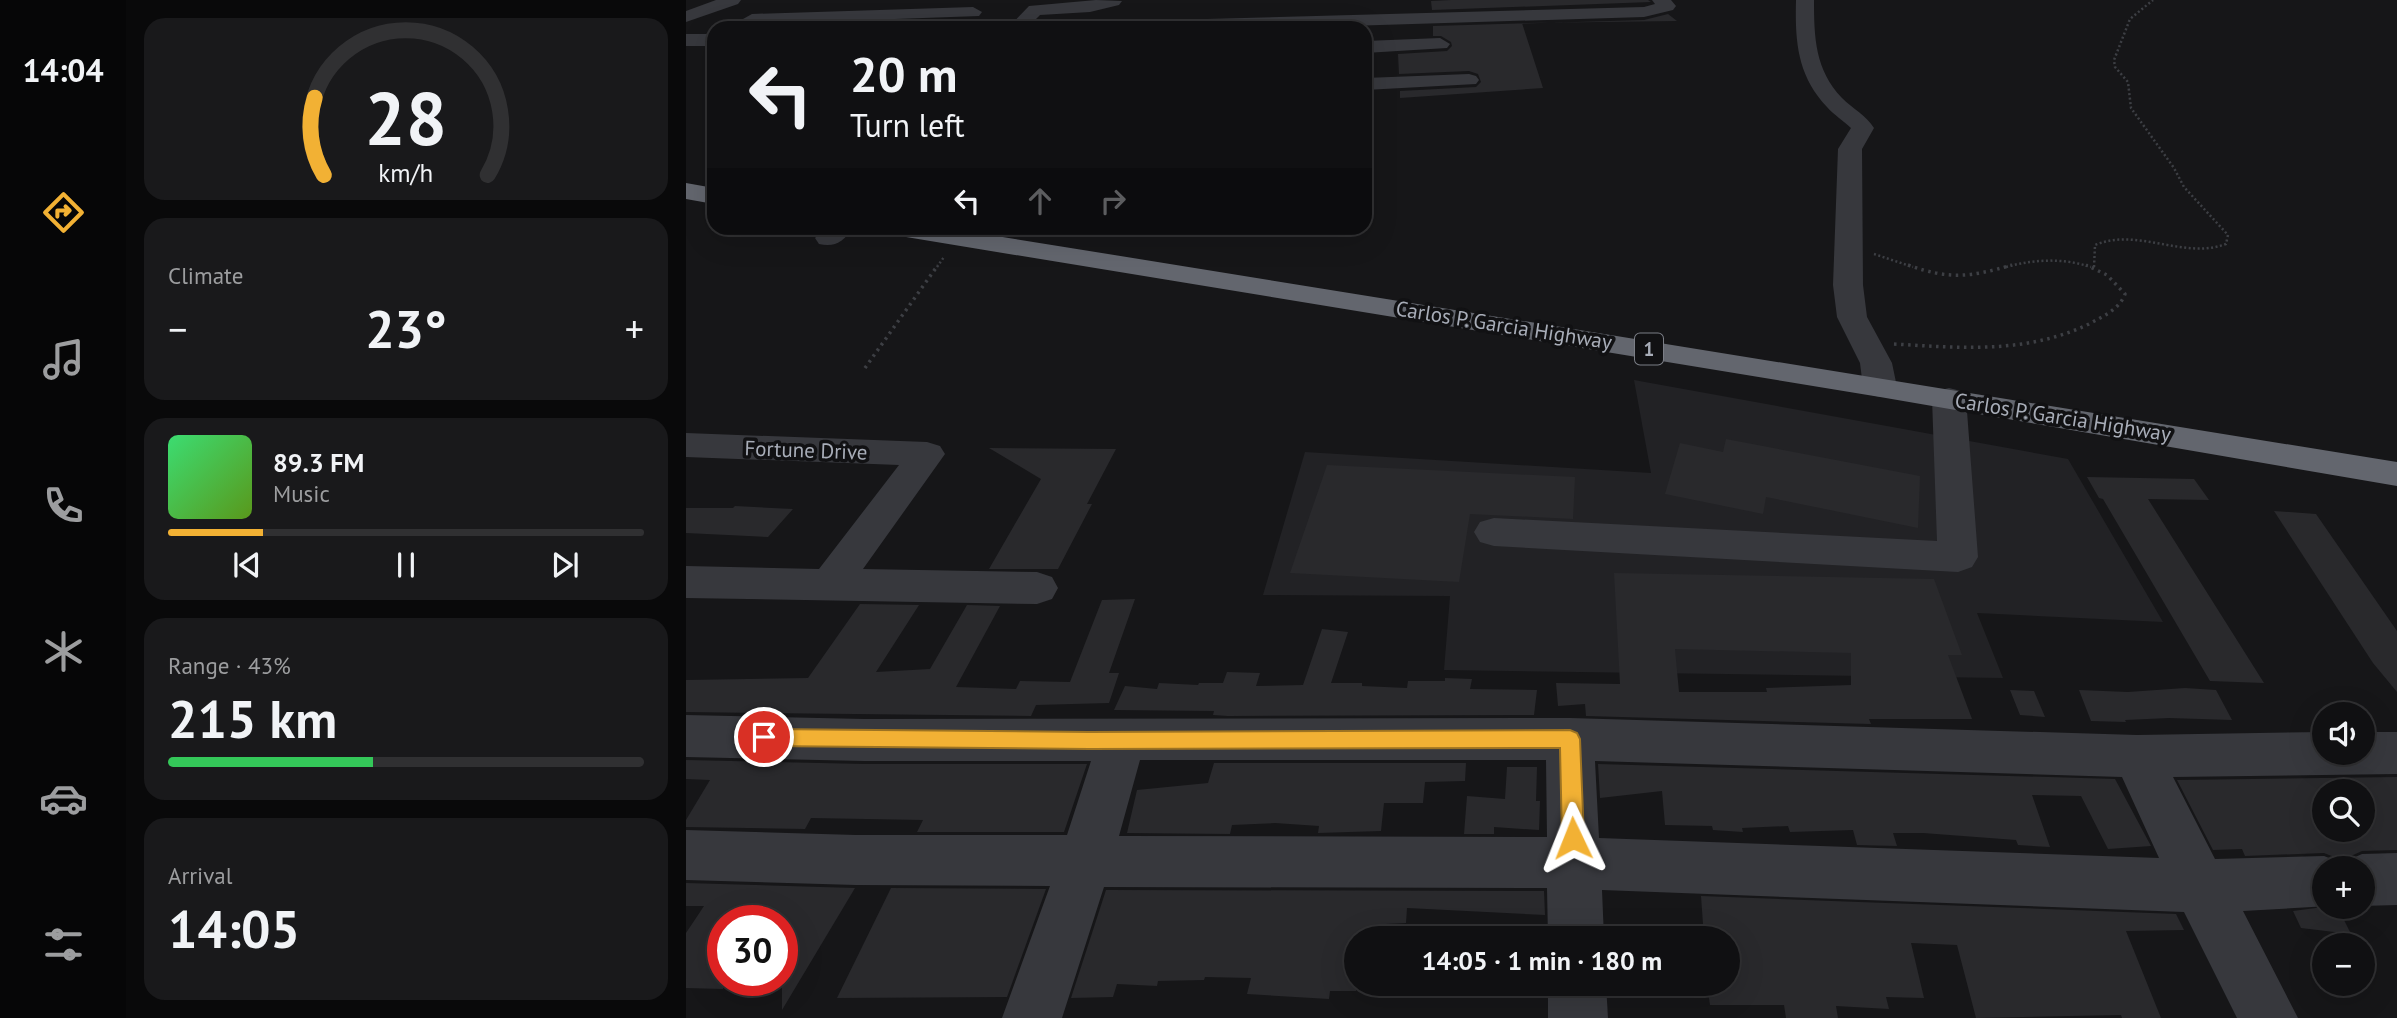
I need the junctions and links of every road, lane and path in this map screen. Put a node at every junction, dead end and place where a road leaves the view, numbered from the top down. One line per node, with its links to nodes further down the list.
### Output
1 (686, 0): 2 (street)
2 (692, 0): 3 (street); 14 (street)
3 (699, 0)
4 (732, 0): 17 (street)
5 (780, 0): 19 (street)
6 (1352, 0): 18 (street)
7 (1805, 0): 39 (street)
8 (2153, 0): 40 (path)
9 (1113, 1): 13 (street)
10 (1262, 3): 27 (street)
11 (1663, 4): 15 (street)
12 (979, 6): 20 (street); 21 (street)
13 (1090, 7): 22 (street); 23 (street)
14 (686, 8)
15 (1415, 8): 18 (street)
16 (1148, 9): 24 (street)
17 (686, 17)
18 (1349, 19): 28 (street)
19 (750, 21)
20 (785, 21)
21 (965, 21)
22 (1024, 21)
23 (1078, 21)
24 (1141, 21)
25 (1178, 21): 26 (street)
26 (1242, 21)
27 (1256, 21)
28 (1287, 21)
29 (686, 40): 30 (street)
30 (707, 40)
31 (1440, 44): 32 (street)
32 (1372, 47)
33 (1469, 80): 34 (street)
34 (1372, 84)
35 (686, 191): 36 (highway)
36 (707, 195)
37 (946, 235): 38 (highway, Carlos P. Garcia Highway / 1)
38 (959, 237): 42 (path); 43 (highway, Carlos P. Garcia Highway / 1)
39 (1849, 250): 40 (path); 41 (street)
40 (2094, 268): 41 (path)
41 (1865, 343): 43 (street)
42 (865, 369)
43 (1880, 387): 44 (highway, Carlos P. Garcia Highway / 1)
44 (1949, 398): 46 (highway, Carlos P. Garcia Highway / 1); 47 (street)
45 (686, 446): 49 (street, Fortune Drive)
46 (2397, 474)
47 (1494, 532)
48 (686, 582): 49 (street)
49 (830, 584): 50 (street)
50 (1037, 588)
51 (686, 736): 53 (street)
52 (1570, 739): 53 (street); 55 (street); 58 (street)
53 (1122, 740): 57 (street)
54 (2397, 753): 55 (street)
55 (2137, 756): 62 (street)
56 (686, 855): 57 (street)
57 (1086, 860): 58 (street); 65 (street)
58 (1574, 863): 62 (street); 63 (street)
59 (2397, 879): 60 (street)
60 (2375, 880)
61 (2312, 882): 62 (street)
62 (2200, 886): 67 (street)
63 (1576, 926)
64 (1577, 996): 66 (street)
65 (1032, 1018)
66 (1578, 1018)
67 (2268, 1018)

